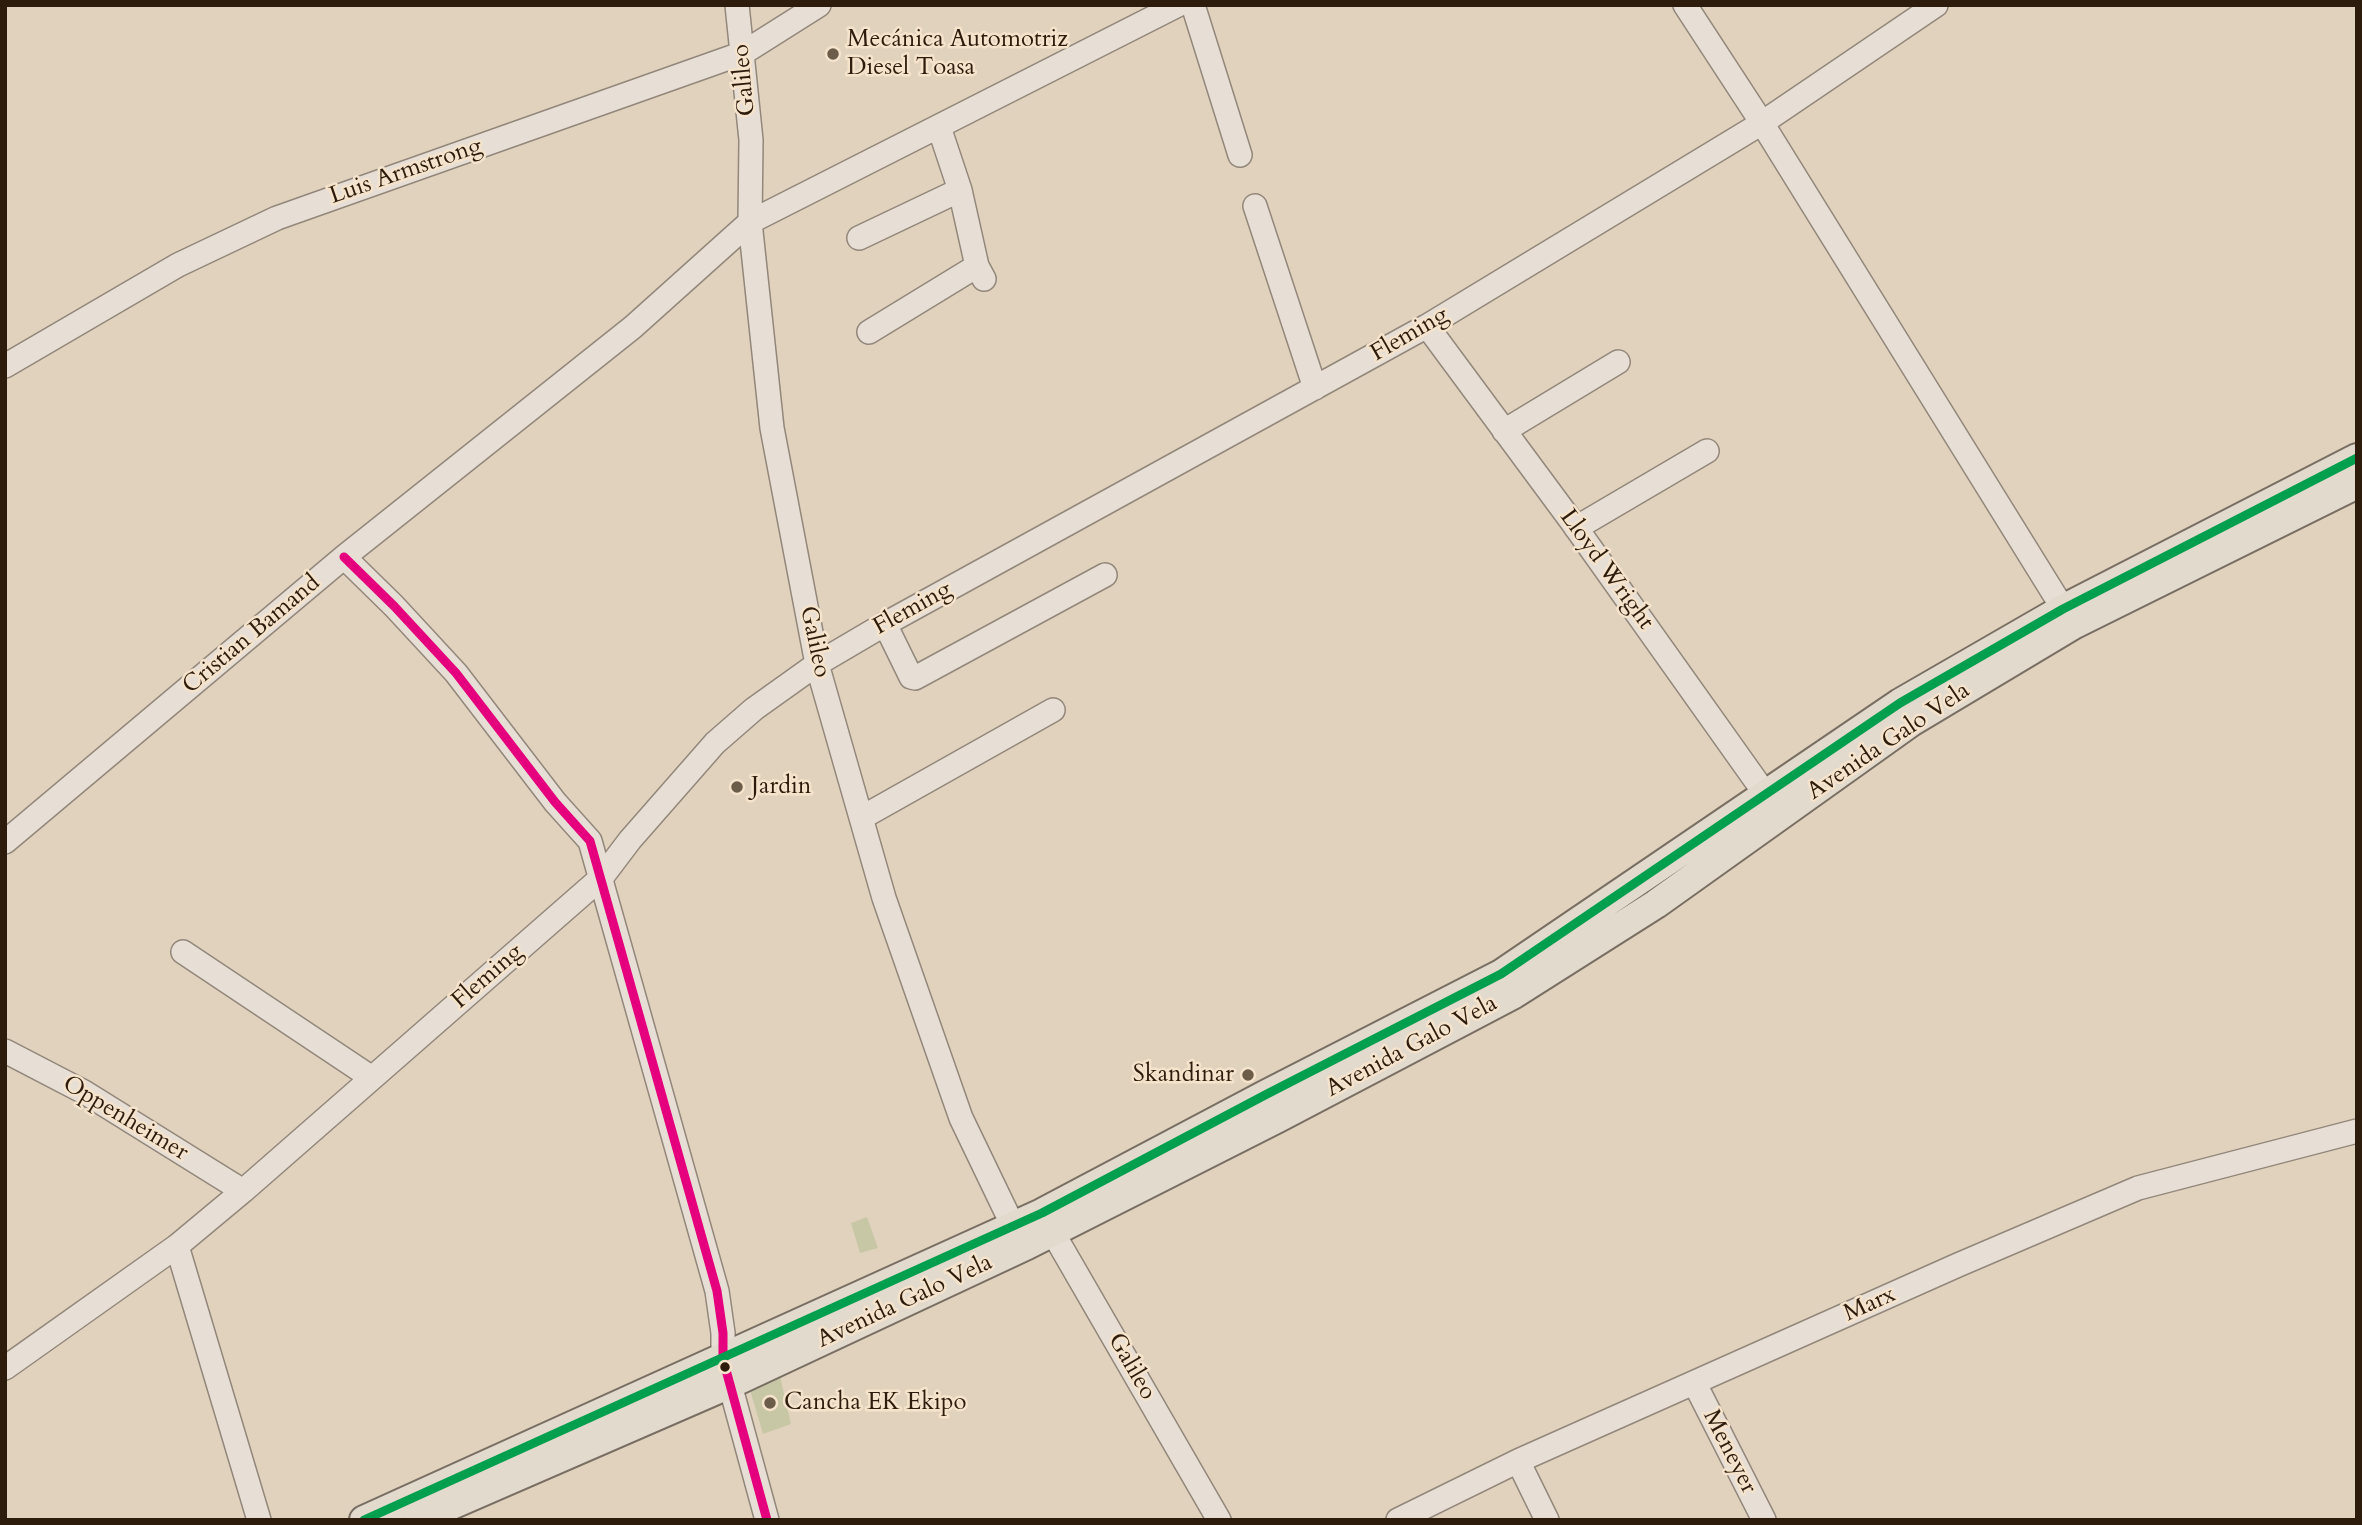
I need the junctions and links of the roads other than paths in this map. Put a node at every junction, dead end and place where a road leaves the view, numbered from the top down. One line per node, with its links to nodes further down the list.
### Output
1 (737, 5): 7 (street, Galileo)
2 (819, 5): 7 (street, Luis Armstrong)
3 (1178, 5): 9 (street, Cristian Bamand)
4 (1193, 5): 10 (street)
5 (1685, 5): 8 (street)
6 (1936, 5): 8 (street, Fleming)
7 (743, 53): 13 (street, Galileo); 18 (street, Luis Armstrong)
8 (1762, 123): 15 (street, Fleming); 27 (street)
9 (939, 127): 11 (street); 13 (street, Cristian Bamand)
10 (1240, 155)
11 (960, 190): 14 (street); 16 (street)
12 (1255, 206): 19 (street)
13 (751, 222): 25 (street, Cristian Bamand); 29 (street, Galileo)
14 (859, 238)
15 (1427, 326): 19 (street, Fleming); 20 (street, Lloyd Wright)
16 (869, 332)
17 (1618, 362): 20 (street)
18 (5, 366)
19 (1315, 388): 28 (street, Fleming)
20 (1504, 431): 24 (street, Lloyd Wright)
21 (1707, 452): 24 (street)
22 (2357, 458): 27 (main road, Avenida Galo Vela)
23 (2357, 484): 27 (main road, Avenida Galo Vela)
24 (1576, 528): 31 (street, Lloyd Wright)
25 (344, 557): 33 (street, Cristian Bamand); 34 (street)
26 (1105, 575): 28 (street)
27 (2068, 617): 31 (main road, Avenida Galo Vela)
28 (885, 624): 29 (street, Fleming)
29 (817, 664): 32 (street, Galileo); 34 (street, Fleming)
30 (1054, 710): 32 (street)
31 (1774, 806): 40 (main road, Avenida Galo Vela)
32 (861, 818): 41 (street, Galileo)
33 (5, 842)
34 (602, 877): 37 (street, Fleming); 44 (street)
35 (183, 951): 37 (street)
36 (5, 1051): 39 (street, Oppenheimer)
37 (372, 1078): 39 (street, Fleming)
38 (2357, 1131): 45 (street, Marx)
39 (243, 1191): 42 (street, Fleming)
40 (1048, 1223): 41 (main road, Avenida Galo Vela); 51 (street, Galileo)
41 (1020, 1235): 44 (main road, Avenida Galo Vela)
42 (177, 1246): 43 (street, Fleming); 47 (street)
43 (5, 1367)
44 (726, 1371): 48 (main road, Avenida Galo Vela); 49 (main road, Avenida Galo Vela); 50 (street)
45 (1695, 1384): 46 (street, Marx); 54 (street, Meneyer)
46 (1518, 1461): 52 (street, Marx); 53 (street)
47 (259, 1520)
48 (364, 1520)
49 (416, 1520)
50 (767, 1520)
51 (1219, 1520)
52 (1398, 1520)
53 (1547, 1520)
54 (1764, 1520)

